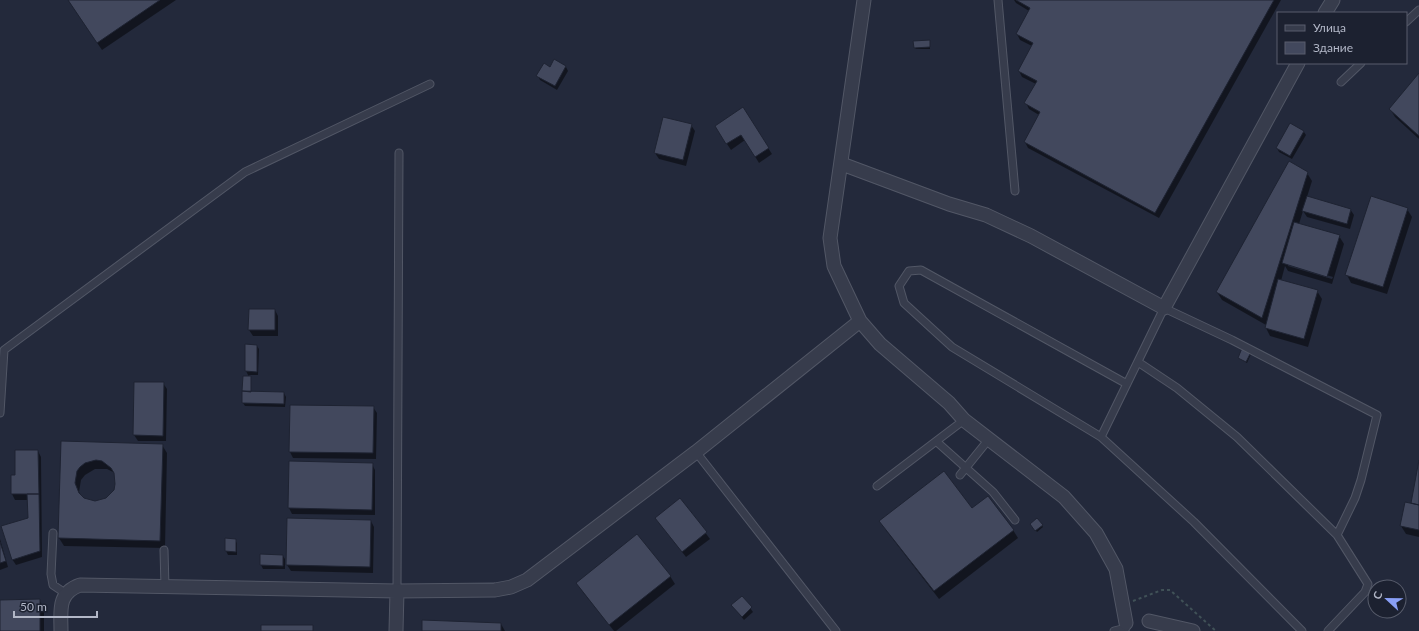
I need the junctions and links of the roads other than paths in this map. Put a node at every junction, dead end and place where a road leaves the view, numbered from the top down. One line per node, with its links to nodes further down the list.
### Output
1 (864, 0): 12 (street)
2 (998, 0): 13 (lane)
3 (1333, 0): 5 (street)
4 (1419, 10): 6 (lane)
5 (1327, 12)
6 (1407, 21)
7 (1297, 64): 14 (street)
8 (1360, 64): 9 (lane)
9 (1341, 82)
10 (430, 84): 18 (lane)
11 (399, 154): 32 (lane)
12 (842, 164): 14 (street); 15 (street)
13 (1015, 192)
14 (1164, 308): 16 (lane); 29 (lane)
15 (860, 321): 19 (street); 23 (street)
16 (1138, 362): 17 (lane); 29 (lane)
17 (1127, 384): 20 (lane); 20 (lane)
18 (0, 413)
19 (964, 420): 21 (street); 22 (lane)
20 (1101, 438): 41 (lane)
21 (989, 439): 24 (lane); 35 (street)
22 (937, 442): 24 (lane); 26 (lane)
23 (696, 452): 32 (street); 38 (lane)
24 (966, 468): 25 (lane); 27 (lane)
25 (960, 475)
26 (877, 486)
27 (1015, 520)
28 (53, 533): 33 (lane)
29 (1337, 535): 42 (lane)
30 (164, 550): 31 (lane)
31 (165, 587): 32 (street); 33 (street)
32 (397, 591): 37 (street)
33 (65, 593): 36 (street)
34 (1149, 621): 40 (street)
35 (1126, 627): 39 (lane)
36 (61, 631)
37 (396, 631)
38 (836, 631)
39 (1114, 631)
40 (1193, 631)
41 (1302, 631)
42 (1328, 631)

